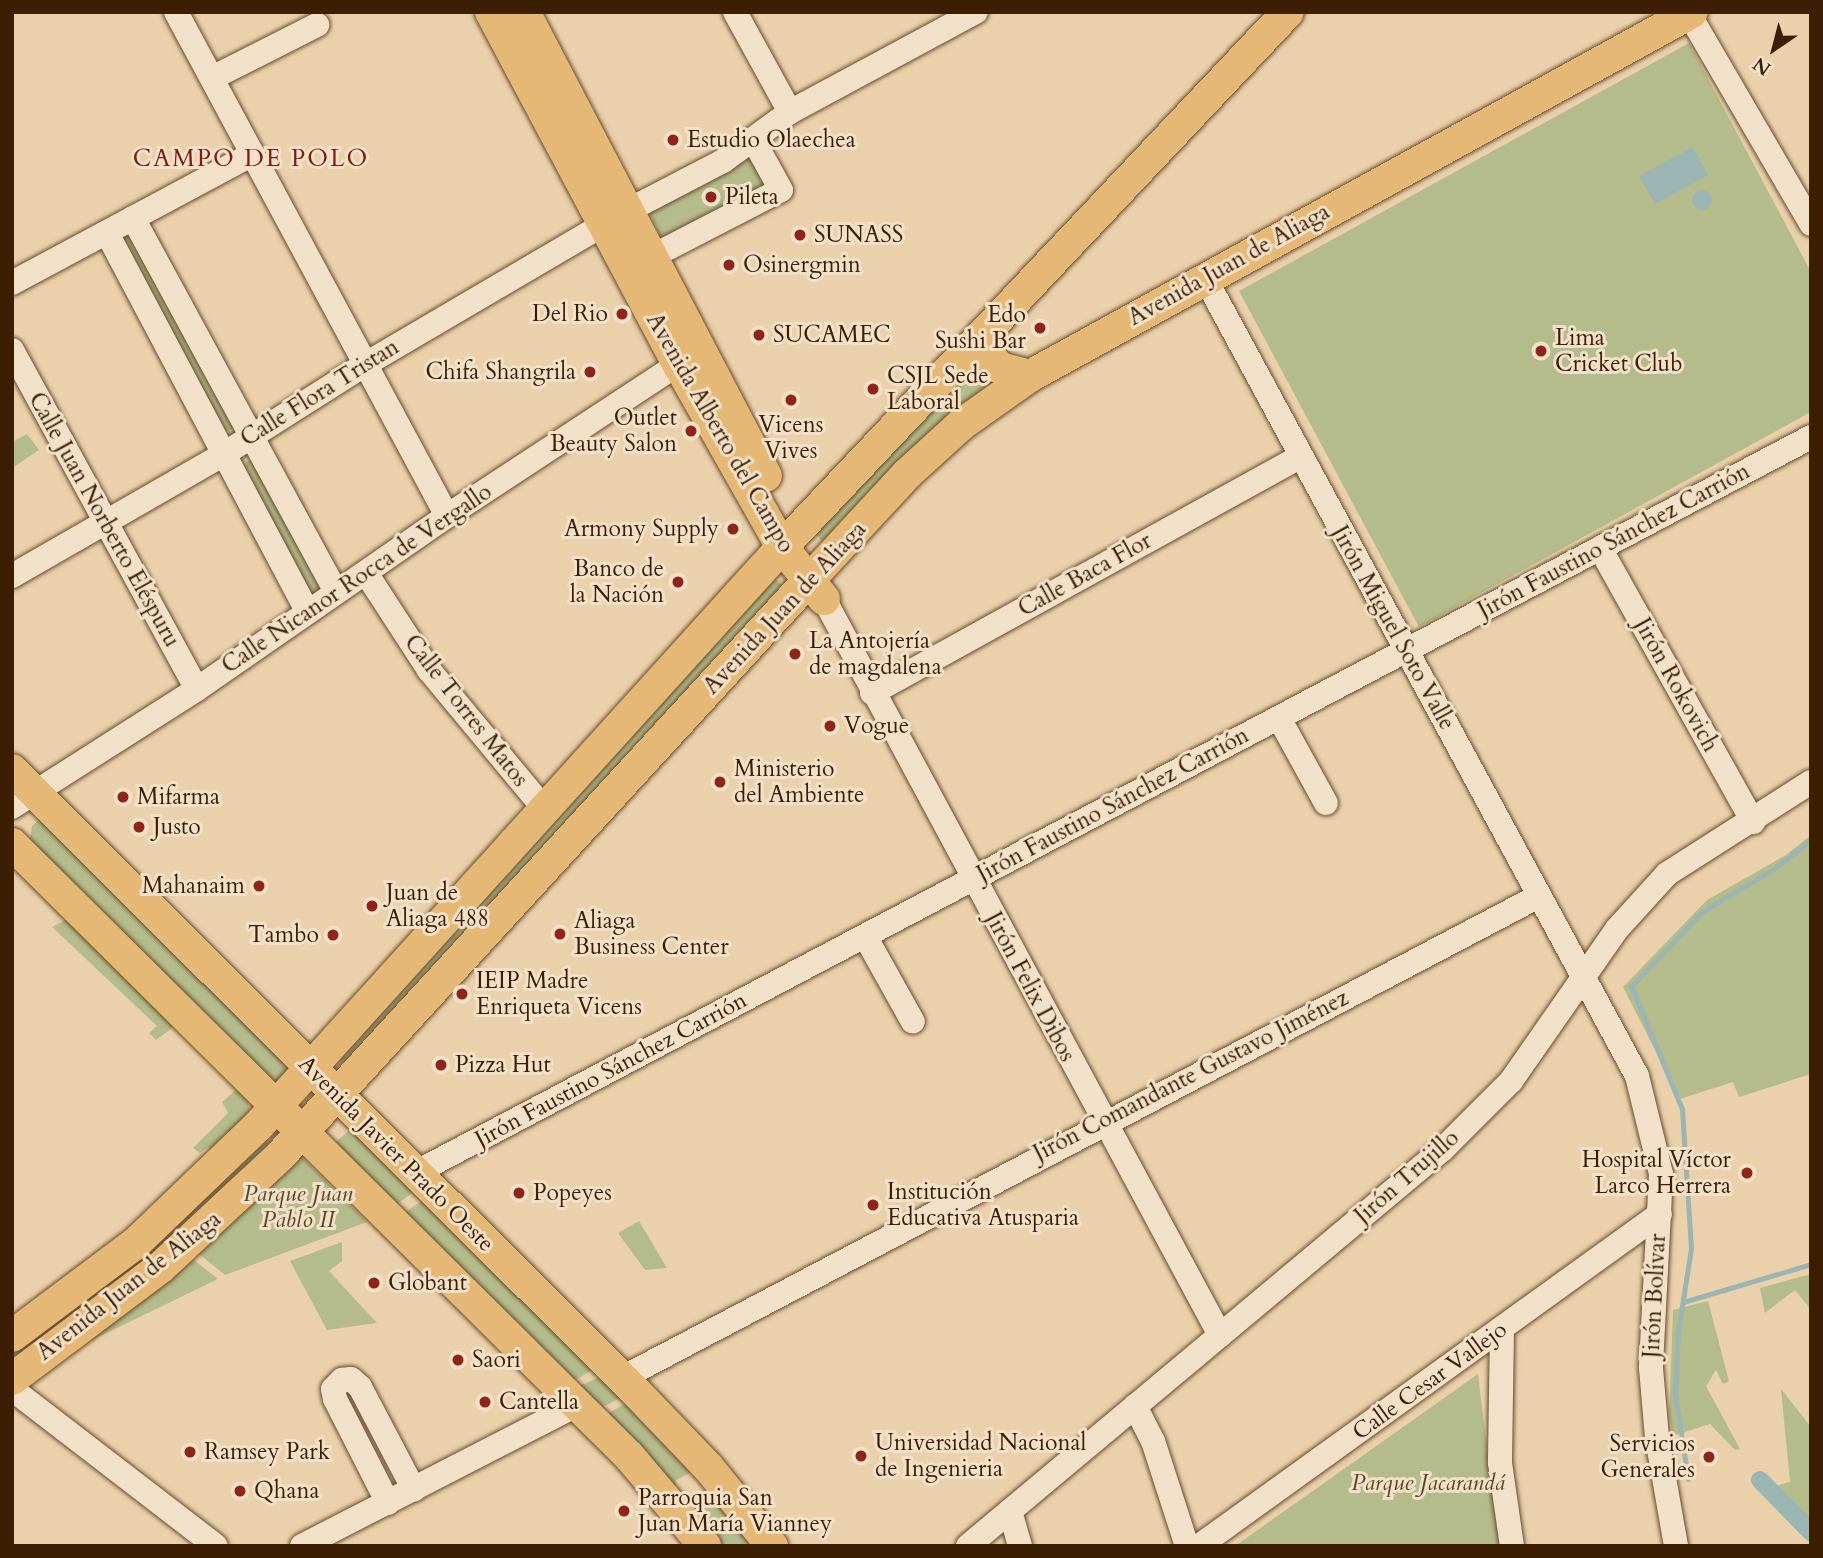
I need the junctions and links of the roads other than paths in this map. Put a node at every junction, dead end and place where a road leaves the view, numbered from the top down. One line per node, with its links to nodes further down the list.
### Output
1 (176, 12): 9 (street)
2 (491, 12): 15 (main road, Avenida Alberto del Campo)
3 (524, 12): 15 (main road, Avenida Alberto del Campo)
4 (735, 12): 10 (street)
5 (976, 12): 10 (street, Calle Flora Tristan)
6 (1287, 12): 21 (main road, Avenida Juan de Aliaga)
7 (1688, 13): 13 (street); 19 (main road, Avenida Juan de Aliaga)
8 (317, 24): 9 (street)
9 (212, 78): 12 (street)
10 (790, 113): 11 (street, Calle Flora Tristan)
11 (754, 141): 15 (street, Calle Flora Tristan); 18 (street)
12 (253, 154): 14 (street); 25 (street)
13 (1803, 191): 16 (street)
14 (133, 218): 17 (street); 28 (street)
15 (616, 218): 18 (main road, Avenida Alberto del Campo); 23 (main road, Avenida Alberto del Campo); 25 (street, Calle Flora Tristan)
16 (1811, 224)
17 (107, 233): 20 (street); 30 (street)
18 (651, 257): 23 (main road, Avenida Alberto del Campo)
19 (1205, 278): 26 (main road, Avenida Juan de Aliaga); 31 (street, Jirón Miguel Soto Valle)
20 (12, 283)
21 (984, 335): 24 (main road, Avenida Juan de Aliaga); 26 (main road)
22 (12, 350): 33 (street, Calle Juan Norberto Eléspuru)
23 (689, 357): 32 (street, Calle Nicanor Rocca de Vergallo); 34 (main road, Avenida Alberto del Campo)
24 (959, 362): 27 (main road); 34 (main road, Avenida Juan de Aliaga)
25 (364, 365): 28 (street, Calle Flora Tristan); 32 (street)
26 (1030, 376): 27 (main road, Avenida Juan de Aliaga)
27 (994, 400): 38 (main road, Avenida Juan de Aliaga)
28 (251, 435): 30 (street, Calle Flora Tristan); 40 (street)
29 (1811, 437): 35 (street, Jirón Faustino Sánchez Carrión)
30 (224, 454): 33 (street, Calle Flora Tristan); 41 (street)
31 (1299, 457): 43 (street, Jirón Miguel Soto Valle); 45 (street, Calle Baca Flor)
32 (447, 516): 36 (street, Calle Nicanor Rocca de Vergallo)
33 (105, 522): 37 (street, Calle Flora Tristan); 44 (street, Calle Juan Norberto Eléspuru)
34 (789, 540): 38 (main road, Avenida Alberto del Campo); 39 (main road, Avenida Juan de Aliaga)
35 (1600, 548): 43 (street, Jirón Faustino Sánchez Carrión); 51 (street, Jirón Rokovich)
36 (366, 573): 40 (street, Calle Nicanor Rocca de Vergallo); 50 (street, Calle Torres Matos)
37 (12, 576)
38 (817, 583): 42 (main road, Avenida Juan de Aliaga); 45 (street, Jirón Felix Dibos)
39 (747, 586): 42 (main road); 50 (main road, Avenida Juan de Aliaga)
40 (336, 592): 41 (street, Calle Nicanor Rocca de Vergallo)
41 (308, 612): 44 (street, Calle Nicanor Rocca de Vergallo)
42 (779, 613): 59 (main road, Avenida Juan de Aliaga)
43 (1406, 651): 46 (street, Jirón Faustino Sánchez Carrión); 54 (street, Jirón Miguel Soto Valle)
44 (197, 689): 48 (street, Calle Nicanor Rocca de Vergallo)
45 (872, 693): 53 (street, Jirón Felix Dibos)
46 (1279, 718): 49 (street); 53 (street, Jirón Faustino Sánchez Carrión)
47 (1811, 782): 51 (street, Jirón Trujillo)
48 (19, 790): 58 (main road, Avenida Javier Prado Oeste)
49 (1326, 803)
50 (546, 811): 58 (main road, Avenida Juan de Aliaga)
51 (1753, 822): 56 (street, Jirón Trujillo)
52 (12, 844): 60 (main road)
53 (972, 879): 55 (street, Jirón Faustino Sánchez Carrión); 62 (street, Jirón Felix Dibos)
54 (1539, 896): 56 (street, Jirón Miguel Soto Valle); 62 (street, Jirón Comandante Gustavo Jiménez)
55 (865, 936): 57 (street); 65 (street, Jirón Faustino Sánchez Carrión)
56 (1584, 975): 66 (street, Jirón Bolívar); 68 (street, Jirón Trujillo)
57 (914, 1022)
58 (310, 1069): 59 (main road, Avenida Javier Prado Oeste); 60 (main road, Avenida Juan de Aliaga)
59 (338, 1096): 61 (main road, Avenida Javier Prado Oeste); 63 (main road, Avenida Juan de Aliaga)
60 (276, 1108): 63 (main road); 69 (main road, Avenida Juan de Aliaga)
61 (360, 1119): 64 (main road); 65 (main road, Avenida Javier Prado Oeste)
62 (1103, 1122): 68 (street, Jirón Felix Dibos); 70 (street, Jirón Comandante Gustavo Jiménez)
63 (302, 1134): 64 (main road); 71 (main road, Avenida Juan de Aliaga)
64 (325, 1157): 73 (main road)
65 (415, 1173): 70 (main road, Avenida Javier Prado Oeste)
66 (1660, 1214): 67 (street, Calle Cesar Vallejo); 87 (street, Jirón Bolívar)
67 (1503, 1330): 85 (street, Calle Cesar Vallejo); 86 (street)
68 (1220, 1335): 74 (street, Jirón Trujillo)
69 (12, 1336)
70 (622, 1378): 81 (main road, Avenida Javier Prado Oeste)
71 (12, 1379)
72 (12, 1389): 78 (street)
73 (576, 1405): 75 (street); 80 (main road)
74 (1135, 1406): 77 (street, Jirón Trujillo); 84 (street)
75 (414, 1490): 76 (street); 76 (street)
76 (388, 1503): 79 (street)
77 (1010, 1511): 82 (street, Jirón Trujillo); 83 (street)
78 (216, 1546)
79 (302, 1546)
80 (705, 1546)
81 (772, 1546)
82 (968, 1546)
83 (1020, 1546)
84 (1187, 1546)
85 (1199, 1546)
86 (1512, 1546)
87 (1676, 1546)

